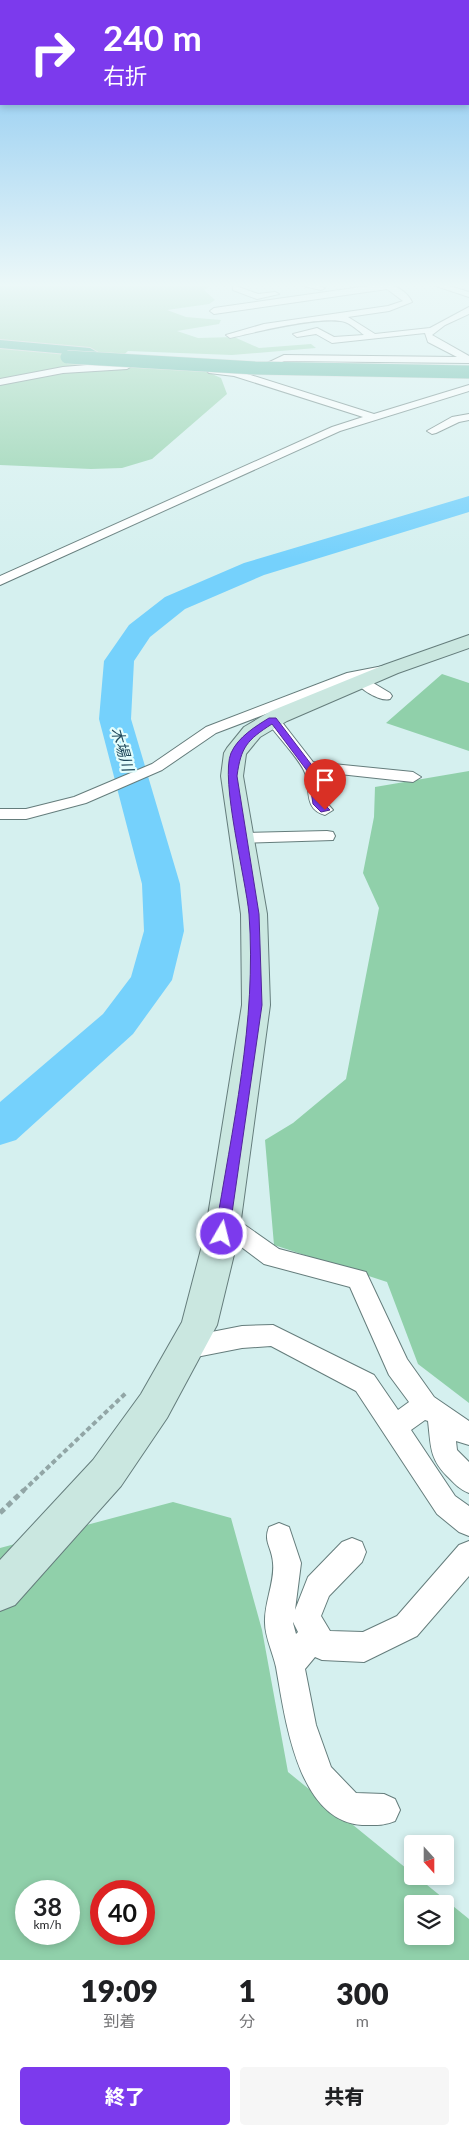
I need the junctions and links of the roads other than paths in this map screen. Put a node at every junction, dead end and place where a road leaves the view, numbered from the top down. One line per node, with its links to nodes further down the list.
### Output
1 (42, 375): 3 (street)
2 (243, 375): 5 (street)
3 (0, 382)
4 (469, 388): 5 (street)
5 (374, 416): 8 (street)
6 (469, 417): 7 (street)
7 (432, 431)
8 (0, 581)
9 (469, 641): 10 (street)
10 (379, 682): 11 (street); 15 (street)
11 (273, 720): 12 (street); 17 (street)
12 (308, 766): 13 (street); 14 (street)
13 (413, 777)
14 (325, 810)
15 (0, 814)
16 (327, 836): 17 (street)
17 (242, 838): 18 (street)
18 (224, 1222): 19 (street); 20 (street)
19 (186, 1348): 21 (street); 28 (street)
20 (433, 1410): 21 (street); 22 (street); 23 (street)
21 (394, 1428): 24 (street)
22 (469, 1433)
23 (469, 1480)
24 (469, 1523)
25 (279, 1536): 30 (street)
26 (352, 1552): 29 (street)
27 (469, 1555): 29 (street)
28 (0, 1590)
29 (315, 1633): 30 (street)
30 (290, 1665): 31 (street)
31 (384, 1810)

